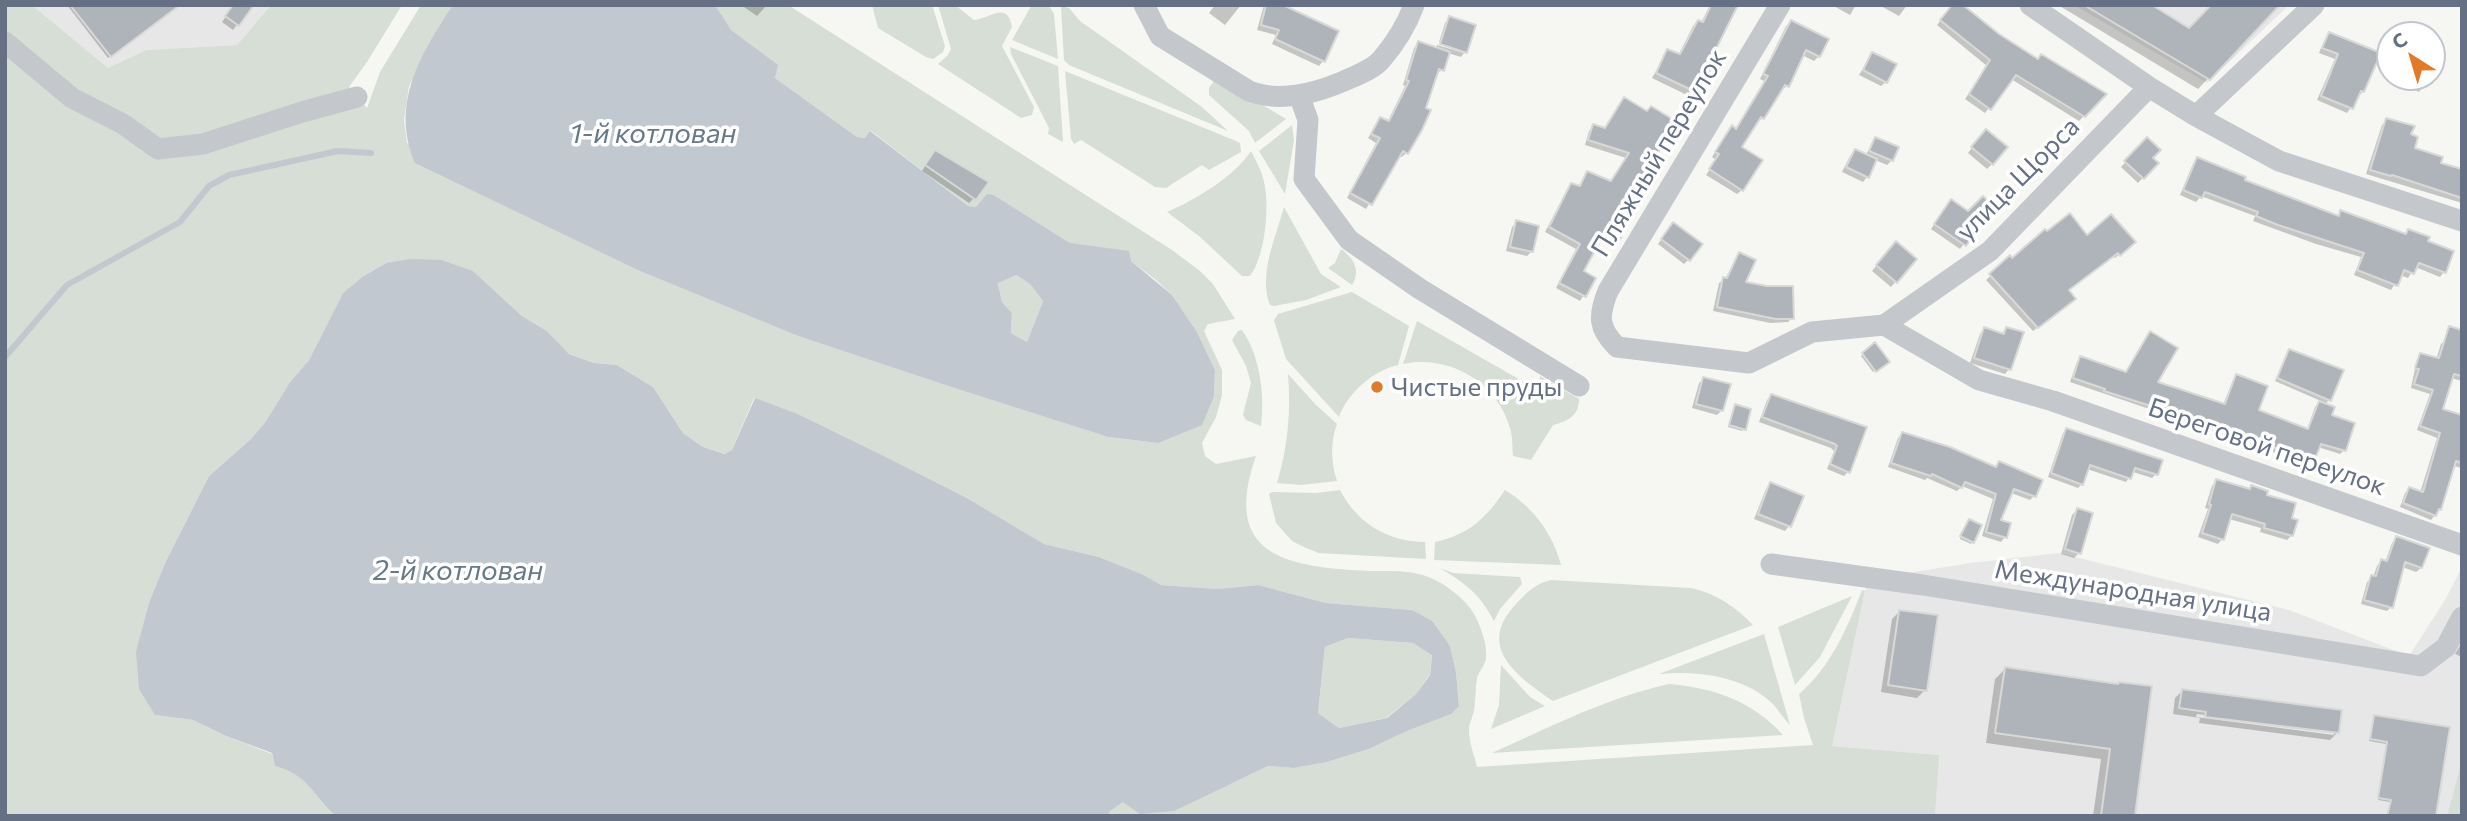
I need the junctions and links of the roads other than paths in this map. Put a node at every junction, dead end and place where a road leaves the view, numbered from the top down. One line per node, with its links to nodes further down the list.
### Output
1 (1144, 5): 8 (street)
2 (1414, 5): 8 (street)
3 (1780, 5): 13 (street, Пляжный переулок)
4 (2031, 5): 7 (street)
5 (2314, 5): 10 (street)
6 (5, 42): 9 (street)
7 (2149, 87): 10 (street); 12 (street, улица Щорса)
8 (1308, 93): 14 (street)
9 (357, 97)
10 (2196, 117): 11 (street)
11 (2462, 221)
12 (1884, 325): 13 (street, улица Щорса); 15 (street, Береговой переулок)
13 (1605, 335)
14 (1579, 386)
15 (2462, 545)
16 (1770, 564): 17 (street, Международная улица)
17 (2462, 617)

